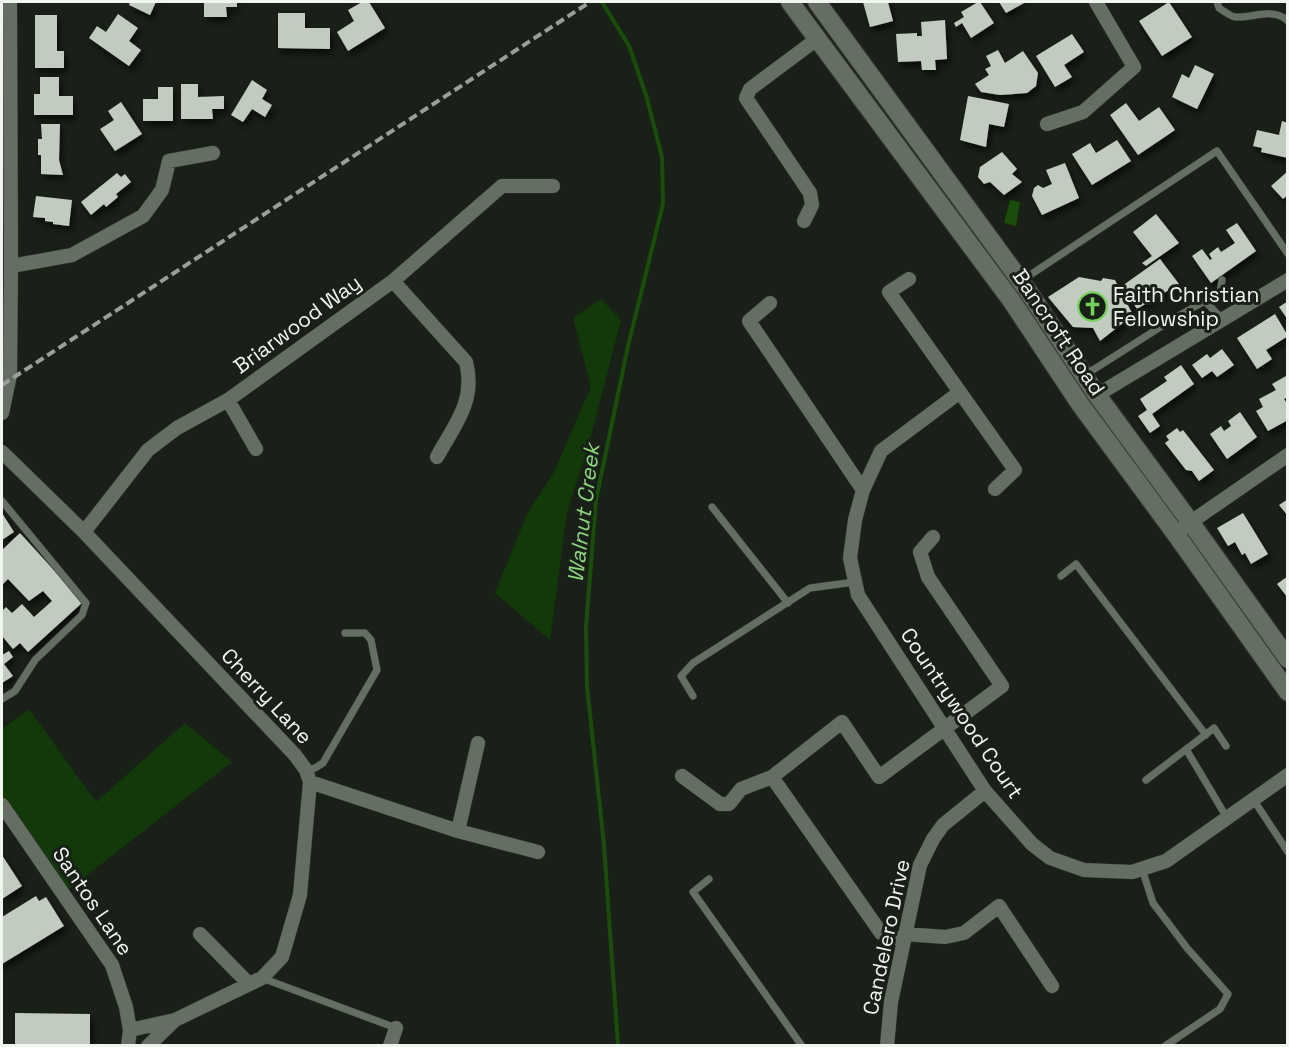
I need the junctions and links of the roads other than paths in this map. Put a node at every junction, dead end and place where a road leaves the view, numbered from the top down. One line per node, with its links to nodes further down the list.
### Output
1 (10, 2): 9 (street)
2 (789, 2): 7 (street, Bancroft Road)
3 (817, 2): 19 (street, Bancroft Road)
4 (1096, 2): 8 (street)
5 (1218, 2): 6 (lane)
6 (1287, 21)
7 (817, 39): 12 (street); 39 (street, Bancroft Road)
8 (1047, 124)
9 (6, 143): 14 (street)
10 (213, 153): 14 (street)
11 (553, 186): 18 (street, Briarwood Way)
12 (804, 221)
13 (1287, 254): 19 (lane)
14 (11, 266): 22 (street)
15 (909, 279): 25 (street)
16 (1222, 280): 20 (lane)
17 (1287, 280): 23 (street)
18 (393, 281): 27 (street, Briarwood Way); 32 (street)
19 (1021, 281): 24 (street, Bancroft Road)
20 (1205, 301): 23 (lane); 24 (lane)
21 (770, 303): 33 (street)
22 (6, 311): 28 (street)
23 (1223, 320): 26 (street)
24 (1084, 376): 26 (street, Bancroft Road)
25 (960, 392): 33 (street, Countrywood Court); 34 (street)
26 (1097, 395): 37 (street, Bancroft Road)
27 (228, 400): 29 (street); 38 (street, Briarwood Way)
28 (2, 413)
29 (255, 449)
30 (2, 452): 38 (street, Cherry Lane)
31 (1287, 455): 37 (street)
32 (437, 457)
33 (863, 489): 42 (street, Countrywood Court)
34 (995, 489)
35 (2, 501): 48 (lane)
36 (712, 507): 43 (lane)
37 (1191, 523): 39 (street); 45 (street, Bancroft Road)
38 (84, 532): 55 (street, Cherry Lane)
39 (1175, 533): 46 (street, Bancroft Road)
40 (933, 537): 49 (street)
41 (1061, 576): 50 (lane)
42 (855, 582): 43 (lane); 49 (street, Countrywood Court)
43 (788, 603): 47 (lane)
44 (345, 633): 55 (lane)
45 (1287, 660)
46 (1287, 692)
47 (693, 696)
48 (2, 699)
49 (944, 728): 57 (street); 59 (street, Countrywood Court)
50 (1206, 735): 52 (lane); 53 (lane)
51 (478, 743): 63 (street)
52 (1226, 746)
53 (1186, 749): 58 (lane); 62 (lane)
54 (1287, 775): 60 (street, Countrywood Court)
55 (308, 776): 63 (street); 70 (street)
56 (682, 776): 57 (street)
57 (772, 777): 69 (street)
58 (1146, 780)
59 (985, 791): 66 (street, Countrywood Court); 69 (street, Candelero Drive)
60 (1253, 799): 62 (street, Countrywood Court); 65 (lane)
61 (2, 805): 74 (street, Santos Lane)
62 (1227, 818): 66 (street, Countrywood Court)
63 (458, 831): 64 (street)
64 (538, 852)
65 (1287, 852)
66 (1142, 869): 80 (lane)
67 (709, 879): 78 (lane)
68 (200, 934): 70 (street)
69 (904, 938): 71 (street); 79 (street, Candelero Drive)
70 (256, 981): 72 (street); 73 (lane)
71 (1052, 986)
72 (175, 1020): 74 (street); 76 (street)
73 (396, 1028): 77 (street)
74 (130, 1029): 75 (street)
75 (128, 1046)
76 (148, 1046)
77 (390, 1046)
78 (802, 1046)
79 (887, 1046)
80 (1165, 1046)

